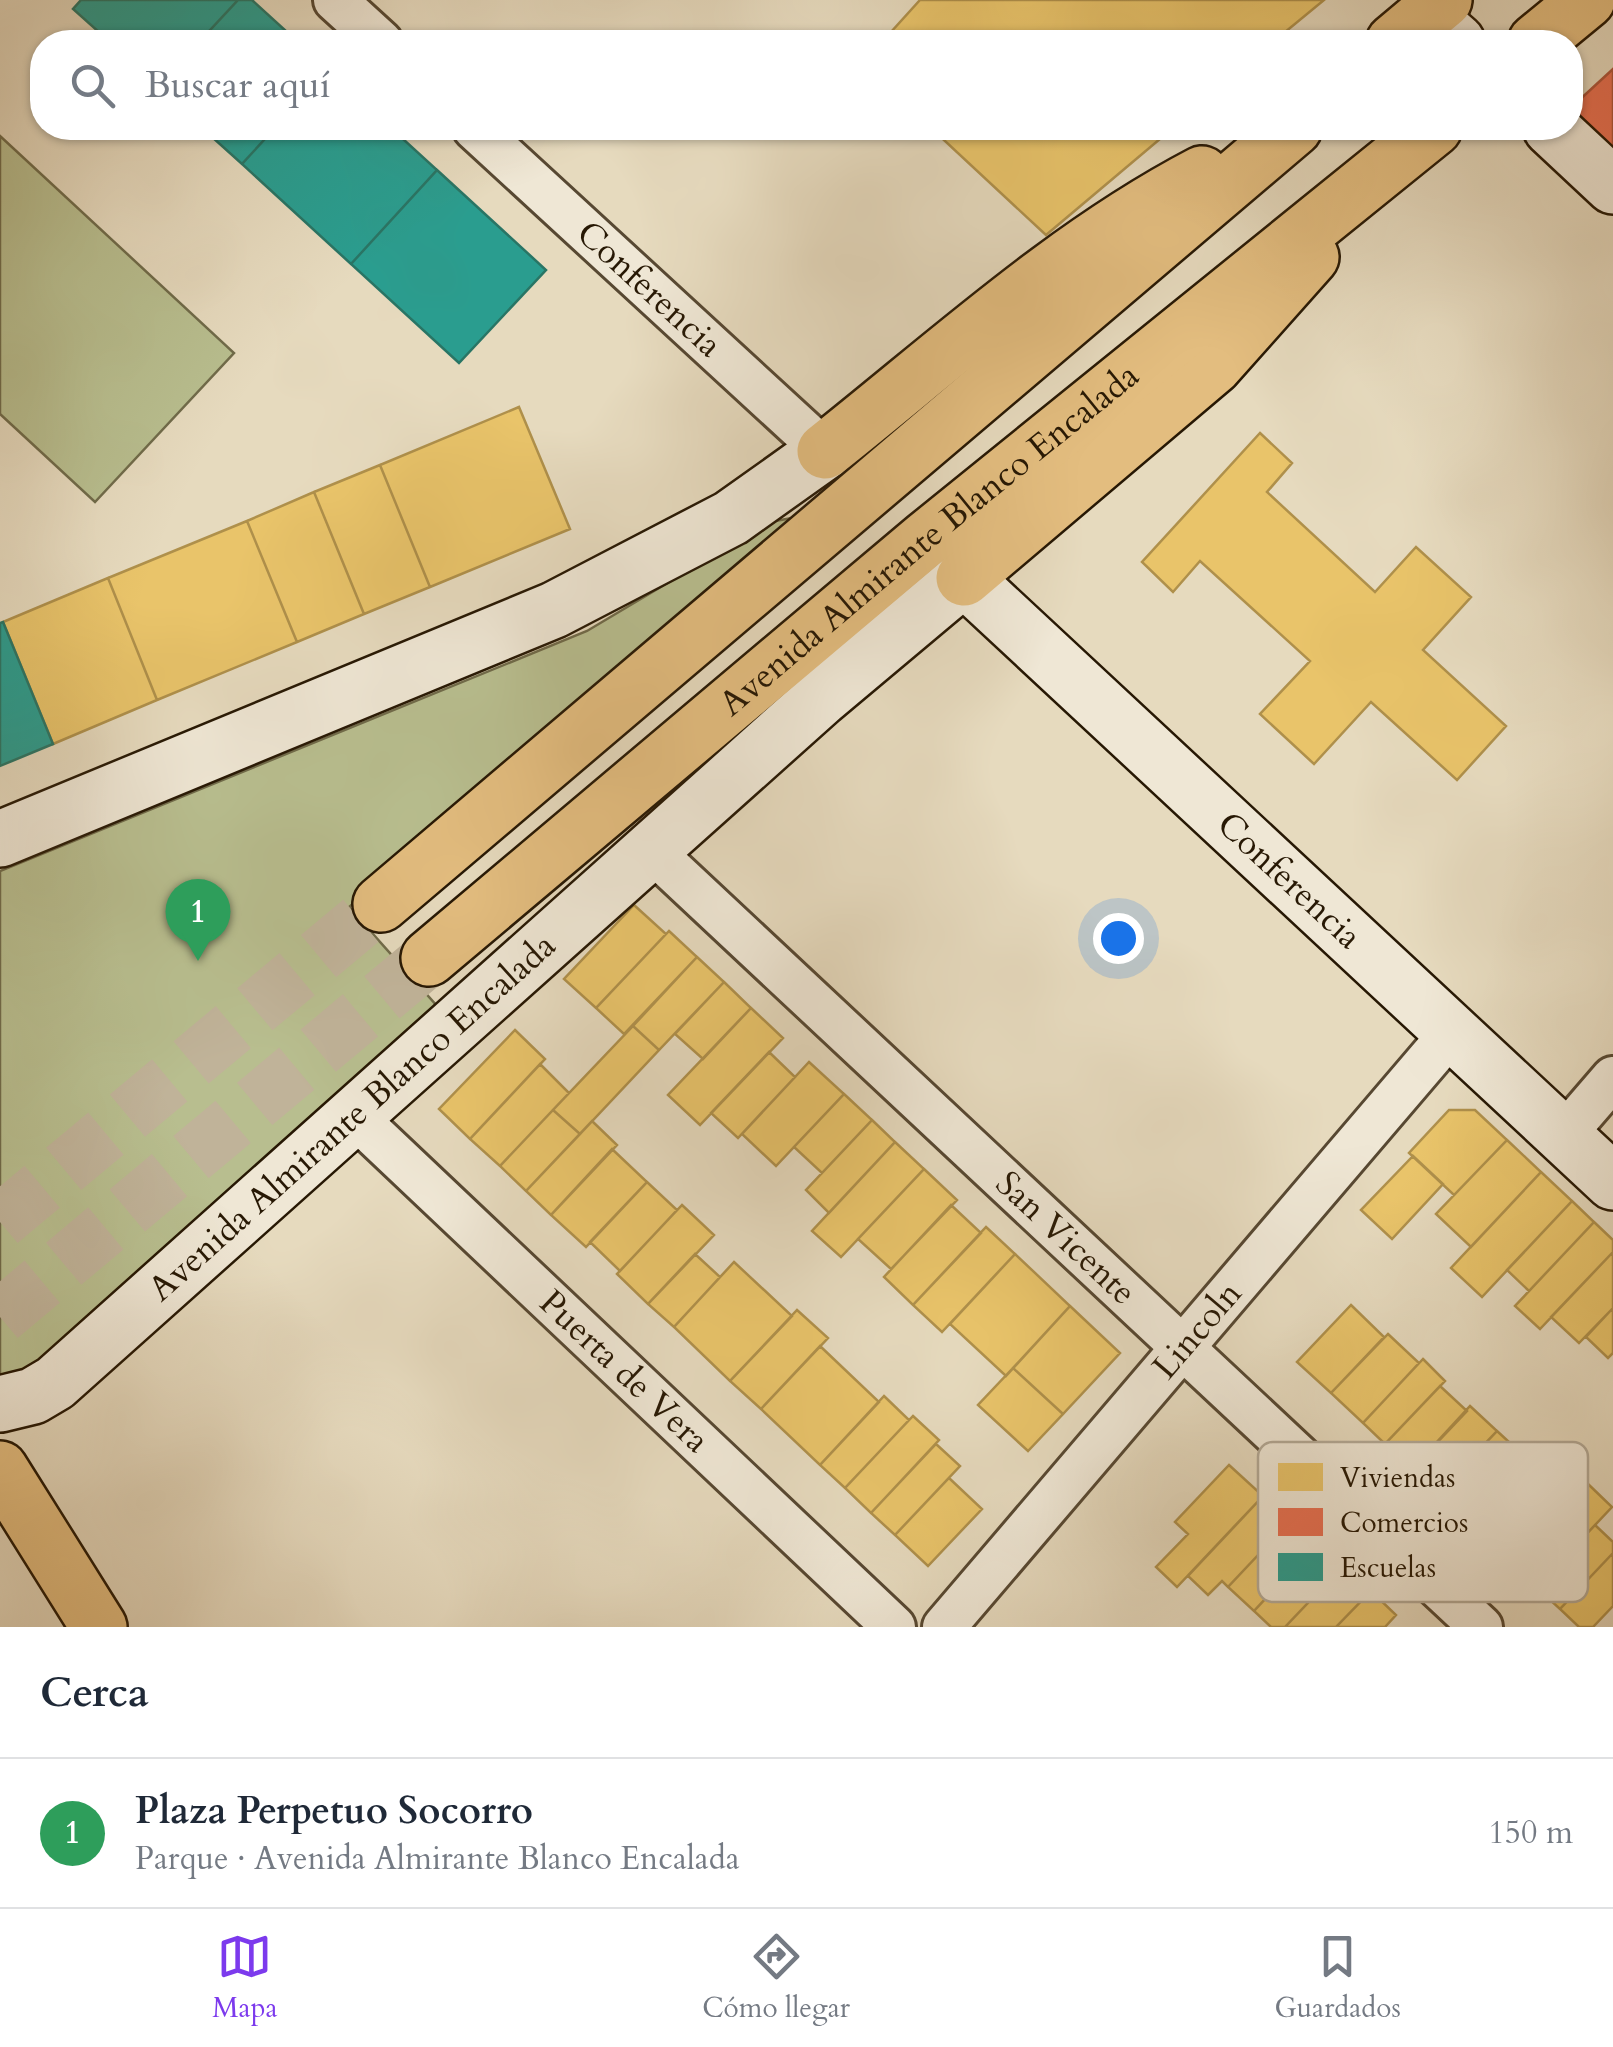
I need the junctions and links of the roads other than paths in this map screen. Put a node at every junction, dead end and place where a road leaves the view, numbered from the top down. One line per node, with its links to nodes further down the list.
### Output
1 (336, 0): 3 (street)
2 (1587, 0): 4 (main road)
3 (369, 30)
4 (1551, 30)
5 (487, 140): 12 (street, Conferencia)
6 (1271, 140): 12 (main road)
7 (1279, 140): 16 (main road)
8 (1419, 140): 11 (main road, Avenida Almirante Blanco Encalada)
9 (1564, 140): 10 (street)
10 (1613, 186)
11 (1359, 190): 13 (main road); 17 (main road, Avenida Almirante Blanco Encalada)
12 (825, 451): 14 (street)
13 (964, 578): 15 (street, Avenida Almirante Blanco Encalada); 18 (street, Conferencia)
14 (0, 840)
15 (651, 850): 20 (street, Avenida Almirante Blanco Encalada); 23 (street, San Vicente)
16 (381, 904)
17 (429, 958)
18 (1452, 1032): 21 (street, Conferencia); 23 (street, Lincoln)
19 (1613, 1078): 21 (street)
20 (354, 1116): 24 (street, Avenida Almirante Blanco Encalada); 29 (street, Puerta de Vera)
21 (1564, 1136): 22 (street, Conferencia)
22 (1613, 1182)
23 (1182, 1347): 25 (street, San Vicente); 30 (street, Lincoln)
24 (0, 1404)
25 (1283, 1442)
26 (0, 1469): 28 (main road)
27 (1454, 1602): 31 (street, San Vicente)
28 (100, 1627)
29 (894, 1627)
30 (944, 1627)
31 (1481, 1627)

